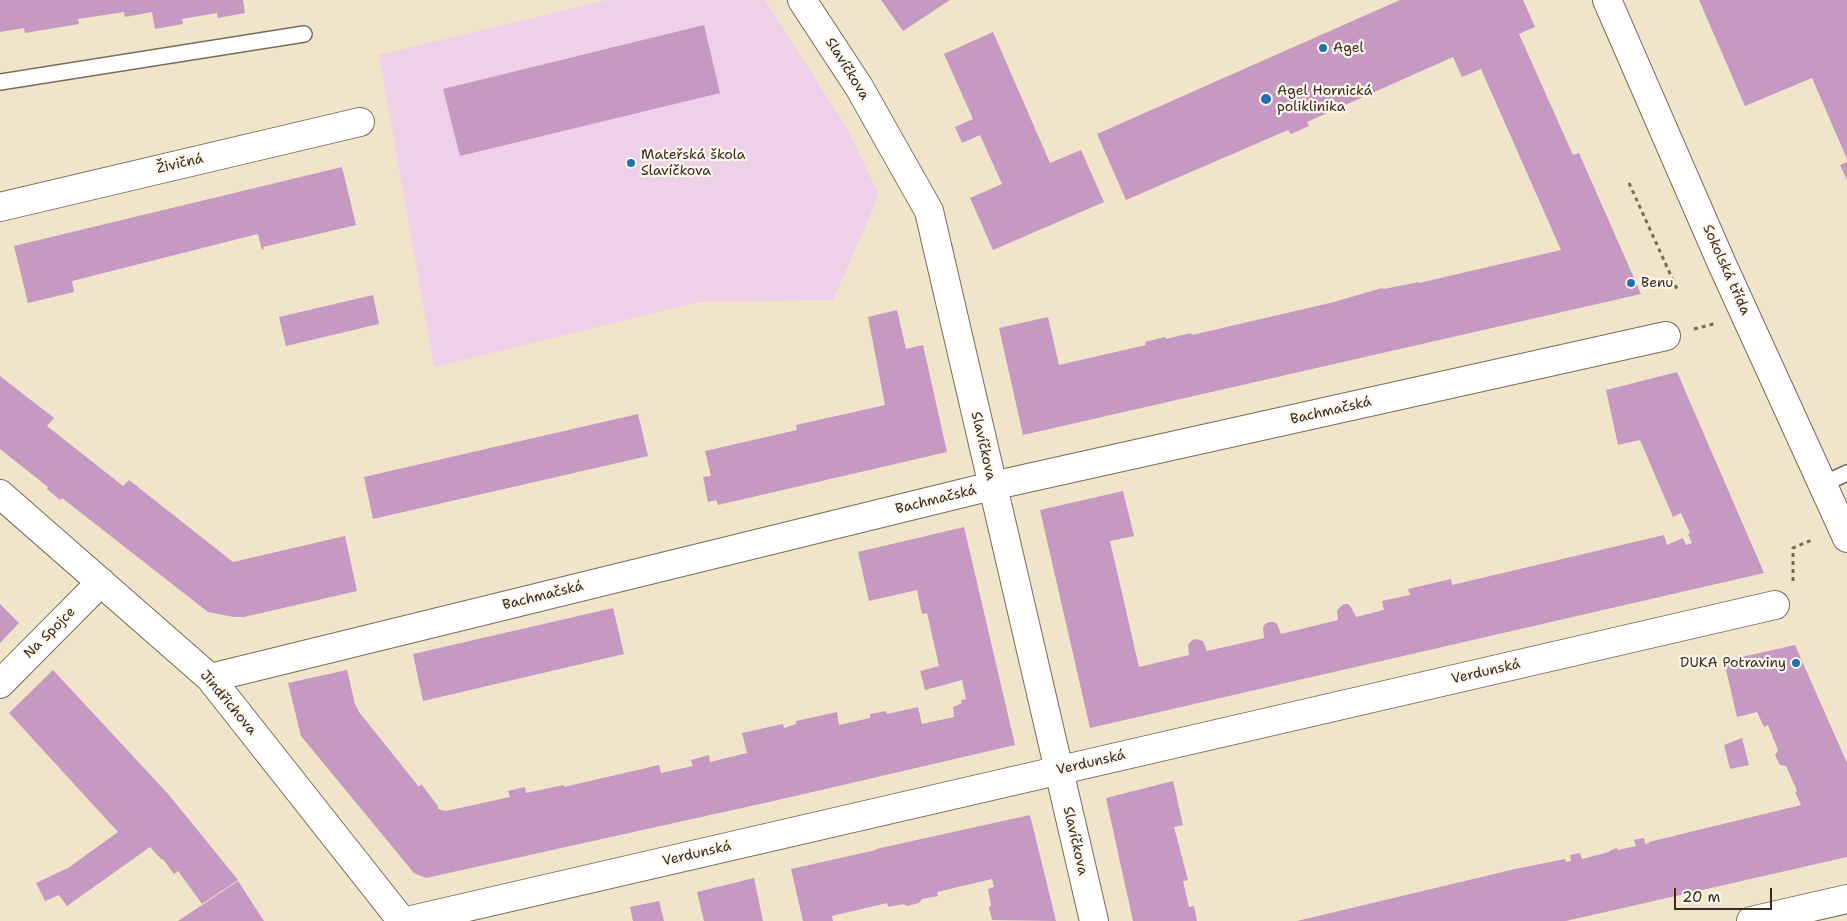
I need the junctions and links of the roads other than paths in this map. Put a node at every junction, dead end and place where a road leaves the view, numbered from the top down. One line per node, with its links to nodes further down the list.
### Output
1 (802, 0): 9 (street, Slavíčkova)
2 (1607, 0): 8 (street, Sokolská třída)
3 (304, 34): 4 (lane)
4 (0, 82)
5 (360, 122): 6 (street, Živičná)
6 (0, 207)
7 (1666, 336): 9 (street, Bachmačská)
8 (1835, 479): 11 (street, Sokolská třída)
9 (992, 486): 14 (street, Bachmačská); 16 (street, Slavíčkova)
10 (0, 494): 12 (street, Jindřichova)
11 (1845, 533)
12 (101, 582): 14 (street, Jindřichova); 15 (street, Na Spojce)
13 (1775, 605): 16 (street, Verdunská)
14 (210, 678): 18 (street, Jindřichova)
15 (0, 684)
16 (1058, 770): 19 (street, Verdunská); 20 (street, Slavíčkova)
17 (1847, 899): 21 (street)
18 (402, 921)
19 (407, 921)
20 (1094, 921)
21 (1751, 921)

